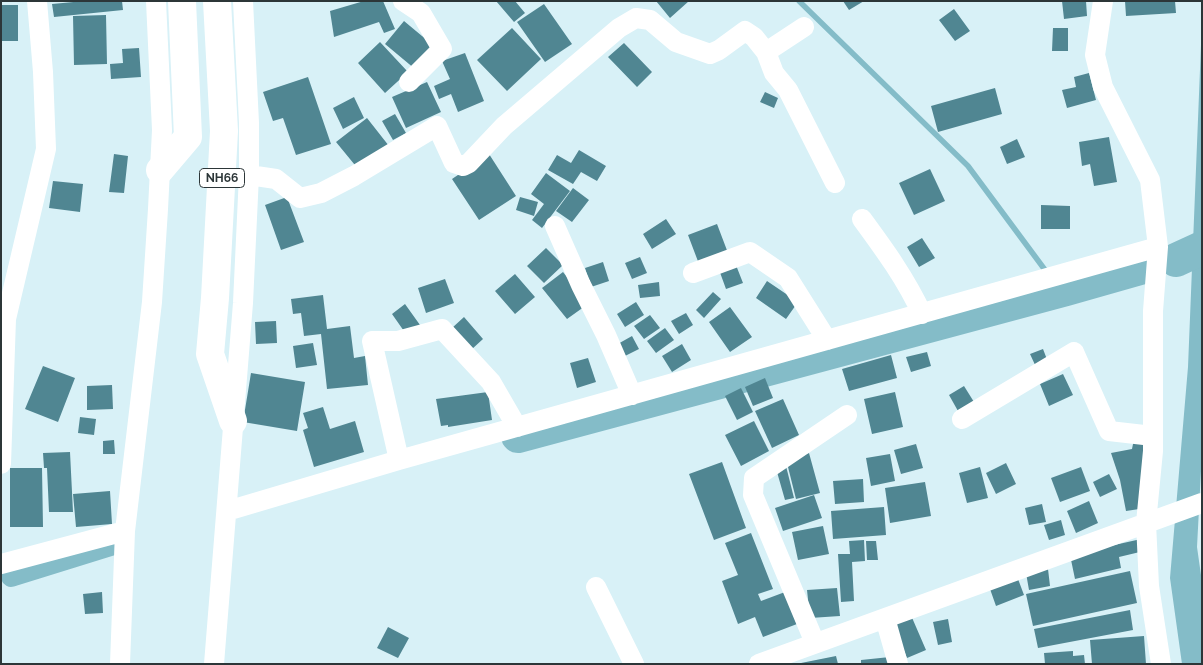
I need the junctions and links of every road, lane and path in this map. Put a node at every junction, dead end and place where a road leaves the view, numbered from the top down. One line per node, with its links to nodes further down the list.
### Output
1 (37, 1): 19 (street)
2 (156, 1): 11 (street)
3 (182, 1): 11 (highway)
4 (217, 1): 24 (highway, NH66)
5 (243, 1): 12 (street)
6 (403, 1): 10 (street)
7 (1103, 1): 16 (street)
8 (804, 27): 9 (street)
9 (766, 52): 12 (street); 13 (street)
10 (409, 82)
11 (160, 170): 32 (street)
12 (249, 175): 24 (street)
13 (835, 183)
14 (862, 218): 18 (street)
15 (555, 226): 21 (street)
16 (1158, 247): 18 (street); 26 (street)
17 (693, 273): 20 (street)
18 (922, 314): 20 (street)
19 (4, 318): 28 (street)
20 (827, 340): 21 (street)
21 (632, 395): 25 (street)
22 (847, 415): 36 (street)
23 (962, 419): 26 (street)
24 (234, 421): 30 (street)
25 (517, 427): 27 (street); 27 (street)
26 (1153, 436): 31 (street)
27 (399, 460): 30 (street)
28 (1, 464)
29 (1202, 502): 31 (street)
30 (227, 510): 38 (street)
31 (1154, 520): 35 (street); 42 (street)
32 (124, 531): 33 (street); 37 (street)
33 (1, 564)
34 (596, 587): 39 (street)
35 (884, 618): 36 (street); 41 (street)
36 (815, 643): 40 (street)
37 (120, 664)
38 (214, 664)
39 (634, 664)
40 (759, 664)
41 (898, 664)
42 (1161, 664)

